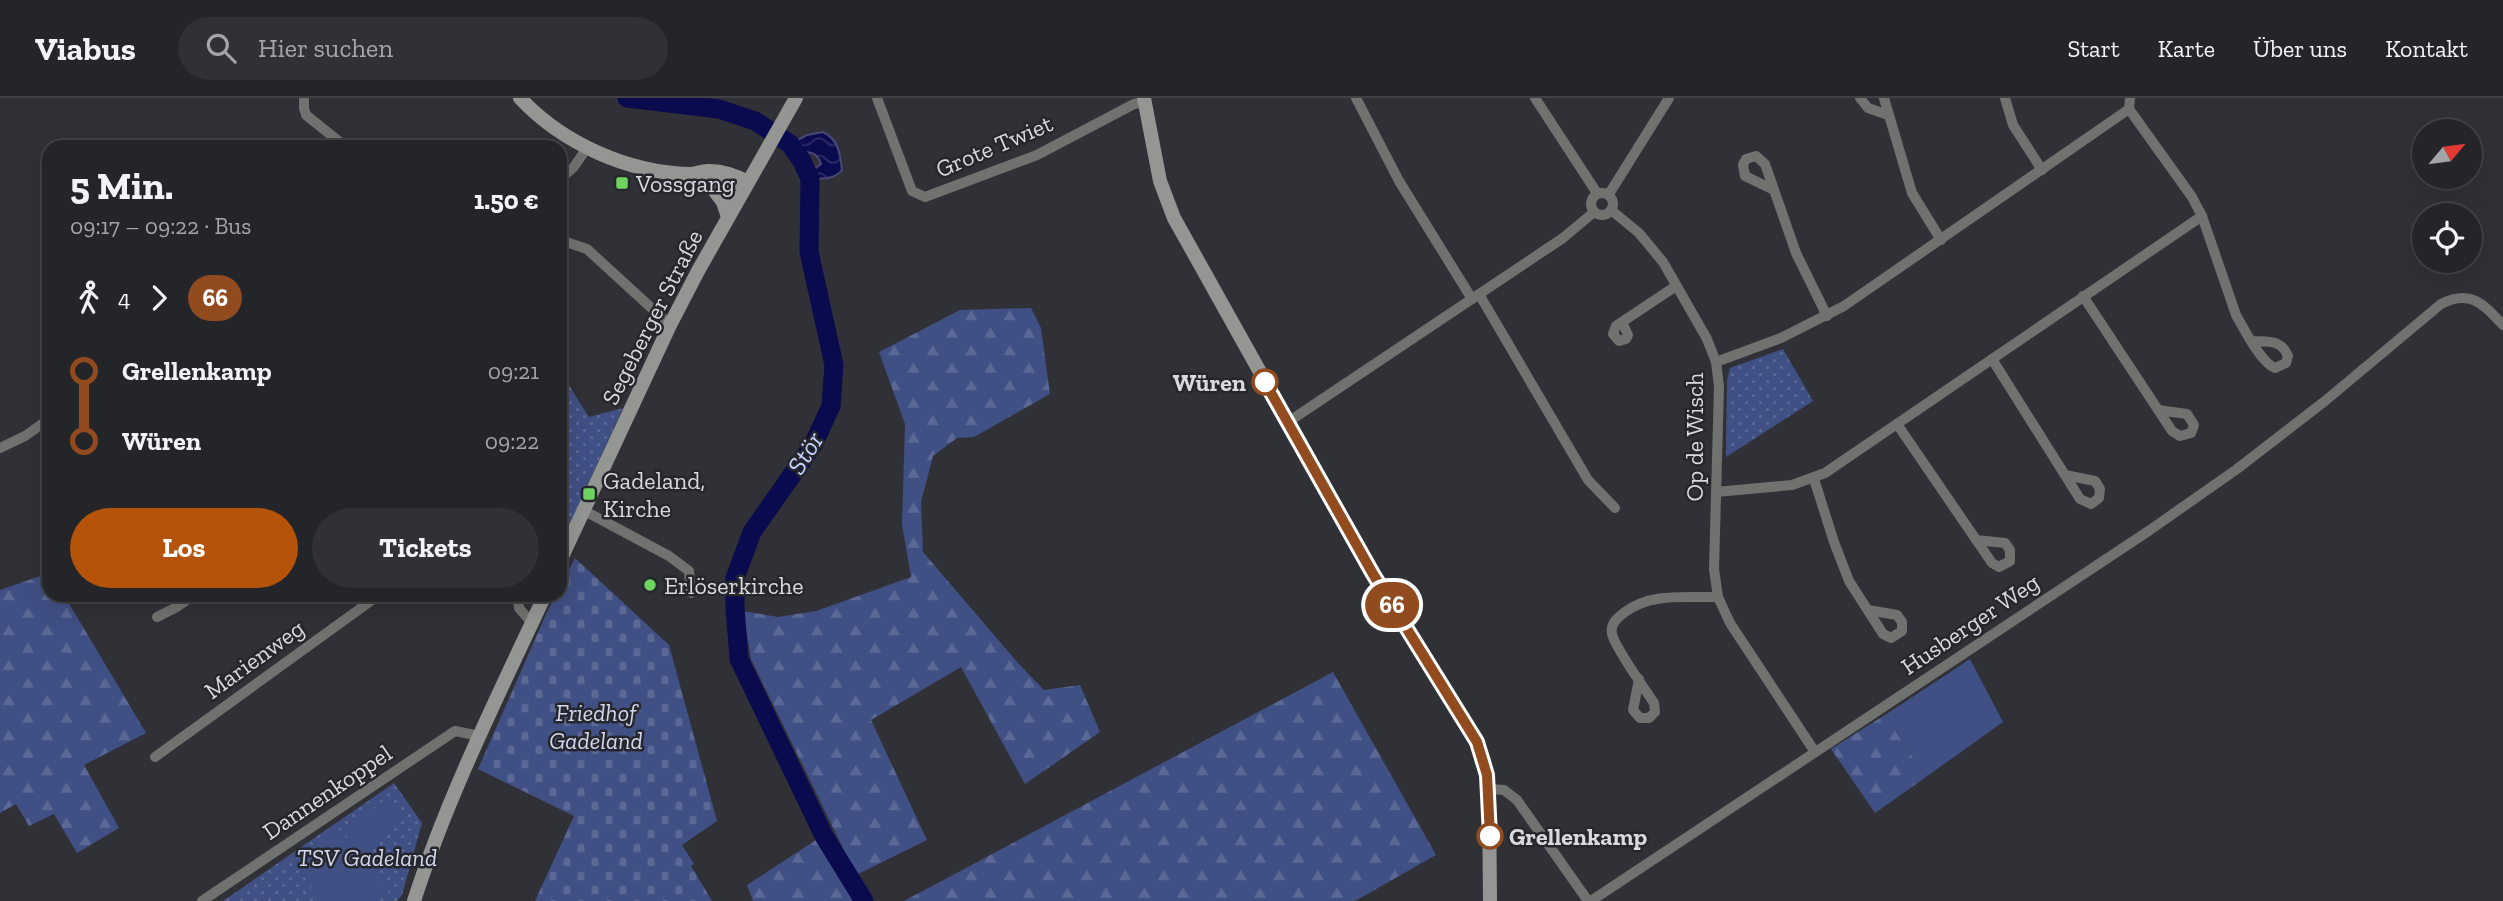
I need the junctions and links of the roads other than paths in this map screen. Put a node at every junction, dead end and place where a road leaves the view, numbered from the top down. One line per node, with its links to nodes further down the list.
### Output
1 (304, 98): 14 (street)
2 (520, 98): 15 (street)
3 (796, 98): 20 (street, Segeberger Straße)
4 (877, 98): 11 (street, Grote Twiet)
5 (1356, 98): 30 (street)
6 (1535, 98): 22 (street)
7 (1669, 98): 22 (street)
8 (1860, 98): 13 (street)
9 (1884, 98): 13 (street)
10 (2005, 98): 16 (street)
11 (1144, 100): 40 (street)
12 (2130, 104): 16 (street); 25 (street)
13 (1888, 115): 27 (street)
14 (337, 140)
15 (587, 148): 17 (street); 18 (street)
16 (2042, 170): 27 (street)
17 (567, 173)
18 (692, 174): 19 (street); 20 (street)
19 (708, 182): 20 (street); 26 (street)
20 (748, 182): 26 (street, Segeberger Straße)
21 (1774, 190): 32 (street)
22 (1603, 194): 23 (street); 24 (street)
23 (1611, 211): 24 (street); 29 (street, Op de Wisch)
24 (1594, 212): 30 (street)
25 (2202, 216): 31 (street); 36 (street)
26 (728, 217): 35 (street, Segeberger Straße)
27 (1941, 240): 32 (street)
28 (567, 247): 35 (street)
29 (1676, 286): 33 (street); 38 (street, Op de Wisch)
30 (1476, 296): 40 (street); 47 (street)
31 (2083, 296): 37 (street); 39 (street)
32 (1827, 316): 38 (street)
33 (1622, 322)
34 (2503, 325): 62 (street, Husberger Weg)
35 (670, 326): 48 (street, Segeberger Straße)
36 (2252, 341)
37 (1992, 359): 42 (street); 44 (street)
38 (1716, 362): 46 (street, Op de Wisch)
39 (2158, 410)
40 (1288, 422): 64 (street)
41 (42, 424): 43 (street)
42 (1897, 424): 45 (street); 49 (street)
43 (0, 448)
44 (2065, 475)
45 (1814, 479): 46 (street); 57 (street)
46 (1716, 492): 52 (street, Op de Wisch)
47 (1615, 508)
48 (583, 510): 50 (street, Segeberger Straße); 51 (street)
49 (1976, 540)
50 (567, 545)
51 (691, 593)
52 (1718, 597): 60 (street); 62 (street, Op de Wisch)
53 (182, 602): 58 (street)
54 (369, 602): 63 (street, Marienweg)
55 (518, 602): 59 (street)
56 (542, 602): 59 (street)
57 (1868, 610)
58 (157, 617)
59 (532, 624): 61 (street)
60 (1639, 679)
61 (480, 736): 65 (street, Dannenkoppel); 66 (street)
62 (1815, 752): 68 (street, Husberger Weg)
63 (155, 757)
64 (1489, 789): 67 (street); 68 (street)
65 (202, 901)
66 (414, 901)
67 (1490, 901)
68 (1589, 901)

